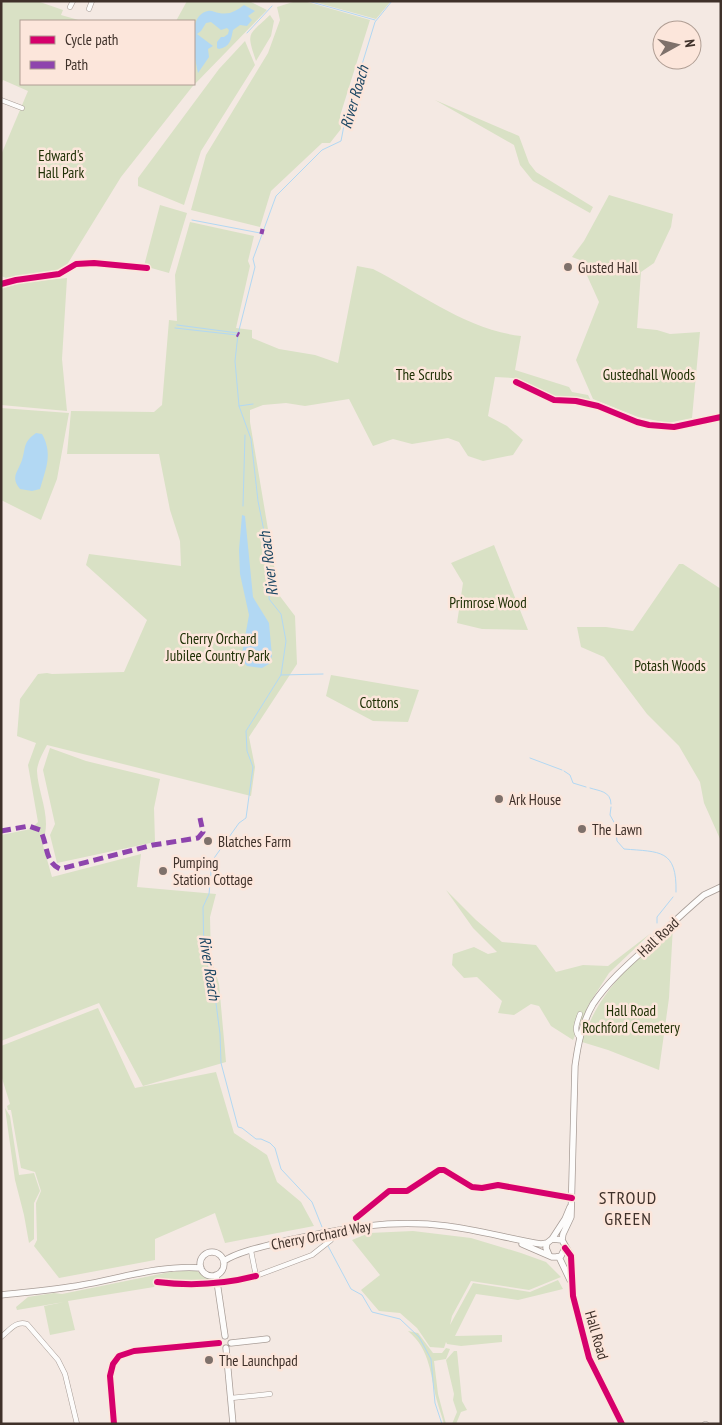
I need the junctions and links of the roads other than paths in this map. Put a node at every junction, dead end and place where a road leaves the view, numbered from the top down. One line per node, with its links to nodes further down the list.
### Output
1 (73, 1): 3 (street)
2 (92, 1): 4 (street)
3 (70, 7)
4 (89, 9)
5 (1, 100): 6 (street)
6 (22, 108)
7 (147, 268): 8 (street)
8 (1, 284)
9 (516, 382): 10 (street)
10 (721, 417)
11 (721, 887): 13 (main road, Hall Road)
12 (580, 1014): 13 (street)
13 (580, 1038): 14 (main road, Hall Road)
14 (572, 1198): 15 (street); 17 (main road, Hall Road); 19 (main road, Hall Road)
15 (356, 1218)
16 (498, 1236): 20 (main road, Cherry Orchard Way); 21 (main road, Cherry Orchard Way); 25 (main road, Cherry Orchard Way)
17 (552, 1238): 19 (main road); 20 (main road)
18 (331, 1240): 30 (street)
19 (562, 1240): 22 (main road)
20 (547, 1243): 25 (main road)
21 (264, 1246): 23 (main road, Cherry Orchard Way); 24 (main road, Cherry Orchard Way)
22 (566, 1248): 26 (main road); 33 (main road, Hall Road)
23 (251, 1251): 27 (main road, Cherry Orchard Way); 30 (street)
24 (220, 1254): 27 (main road); 28 (main road)
25 (549, 1254): 26 (main road)
26 (559, 1257): 33 (main road, Hall Road)
27 (224, 1261): 29 (main road)
28 (201, 1265): 29 (main road); 34 (main road)
29 (216, 1275): 32 (main road)
30 (256, 1276): 32 (street)
31 (157, 1282): 32 (street)
32 (217, 1282): 35 (main road)
33 (571, 1283): 46 (main road, Hall Road)
34 (1, 1295)
35 (225, 1336): 38 (main road); 39 (main road)
36 (1, 1337): 43 (street)
37 (267, 1339): 39 (main road)
38 (219, 1343): 40 (main road); 44 (main road)
39 (231, 1343): 40 (main road)
40 (226, 1348): 42 (main road)
41 (270, 1394): 42 (street)
42 (231, 1398): 45 (main road)
43 (77, 1424)
44 (114, 1424)
45 (233, 1424)
46 (622, 1424)

